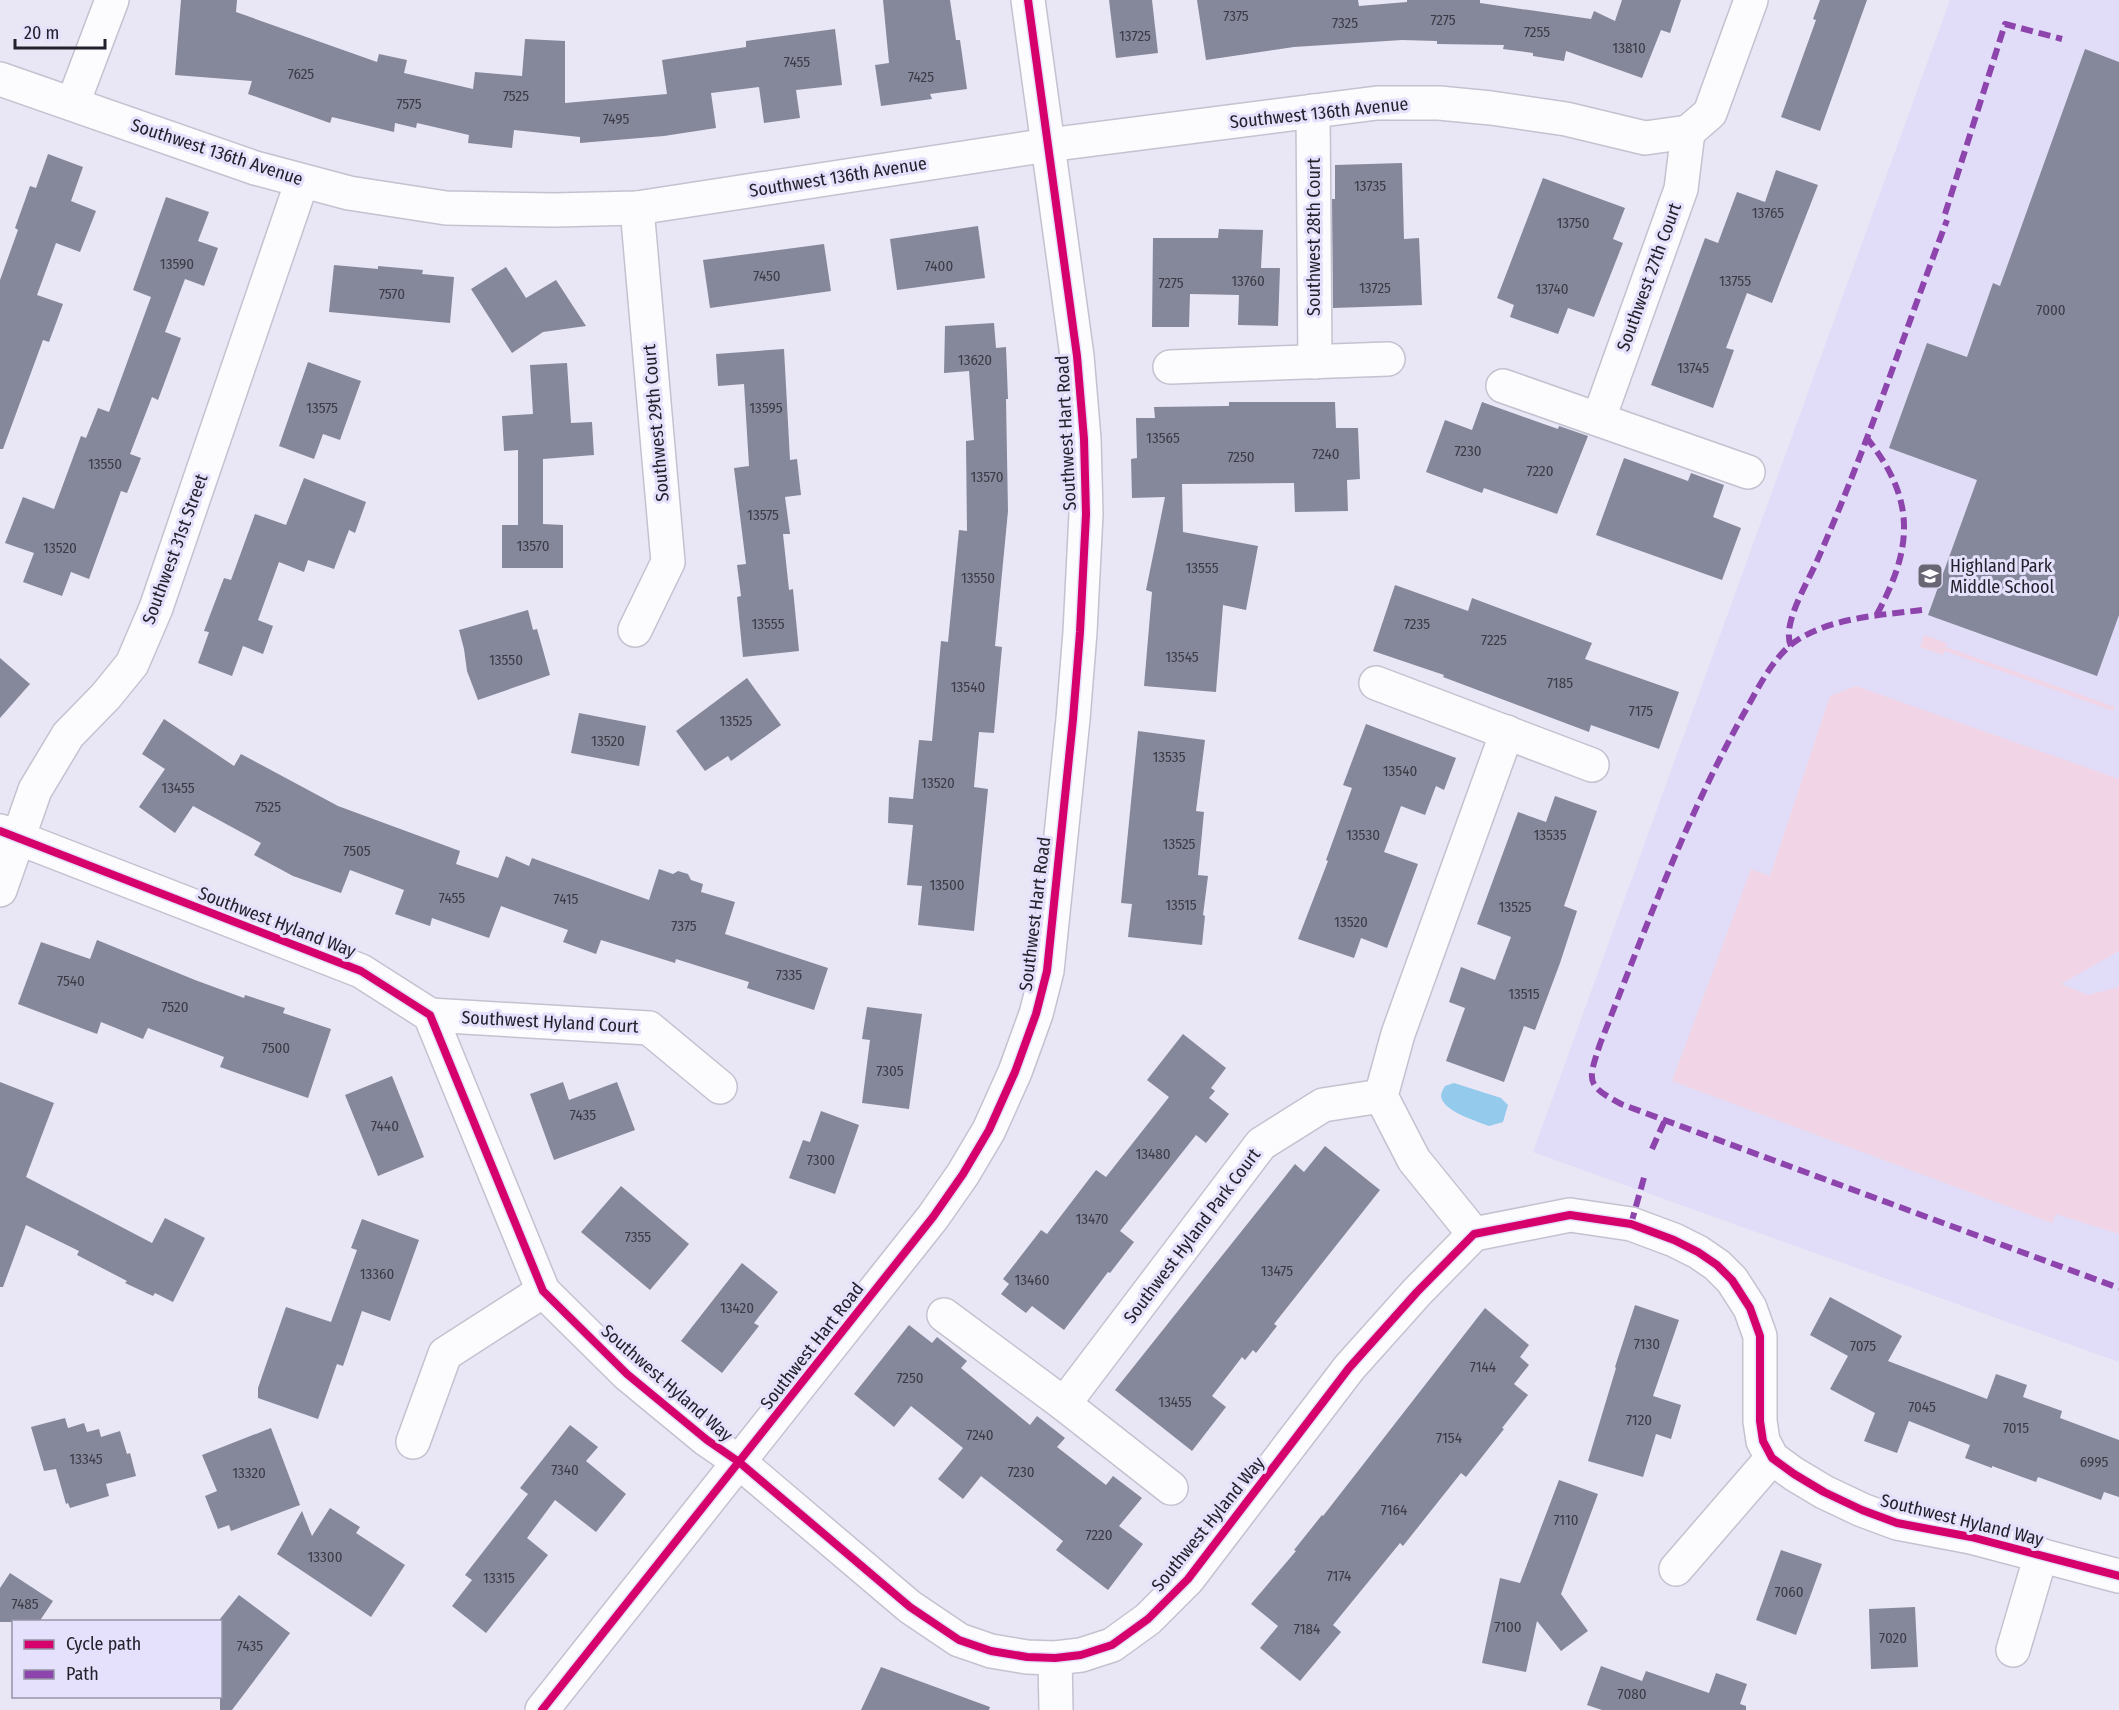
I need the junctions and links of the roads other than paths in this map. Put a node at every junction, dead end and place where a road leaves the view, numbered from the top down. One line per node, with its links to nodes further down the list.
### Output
1 (112, 0): 5 (street)
2 (1028, 0): 8 (street, Southwest Hart Road)
3 (1751, 0): 7 (street)
4 (0, 80): 5 (street, Southwest 136th Avenue)
5 (73, 104): 9 (street, Southwest 136th Avenue)
6 (1313, 111): 7 (street, Southwest 136th Avenue); 8 (street, Southwest 136th Avenue); 12 (street, Southwest 28th Court)
7 (1688, 132): 15 (street, Southwest 27th Court)
8 (1048, 145): 10 (street, Southwest 136th Avenue); 32 (street, Southwest Hart Road)
9 (302, 181): 10 (street, Southwest 136th Avenue); 21 (street, Southwest 31st Street)
10 (637, 208): 17 (street, Southwest 29th Court)
11 (1388, 359): 12 (street)
12 (1315, 362): 13 (street)
13 (1170, 367)
14 (1503, 386): 15 (street)
15 (1599, 418): 16 (street)
16 (1748, 472)
17 (635, 630)
18 (1376, 683): 19 (street)
19 (1507, 732): 20 (street); 25 (street)
20 (1592, 765)
21 (9, 835): 22 (street, Southwest 31st Street); 23 (street, Southwest Hyland Way)
22 (0, 890)
23 (430, 1015): 24 (street, Southwest Hyland Court); 27 (street, Southwest Hyland Way)
24 (720, 1087)
25 (1381, 1096): 26 (street); 29 (street, Southwest Hyland Park Court)
26 (1474, 1234): 31 (street); 38 (street, Southwest Hyland Way)
27 (543, 1291): 30 (street); 32 (street, Southwest Hyland Way)
28 (944, 1315): 29 (street)
29 (1064, 1404): 33 (street)
30 (413, 1442)
31 (1772, 1458): 34 (street, Southwest Hyland Way); 35 (street)
32 (739, 1462): 38 (street, Southwest Hyland Way); 39 (street, Southwest Hart Road)
33 (1171, 1488)
34 (2041, 1555): 36 (street, Southwest Hyland Way); 37 (street, Southwest Hyland Way)
35 (1676, 1569)
36 (2119, 1576)
37 (2013, 1650)
38 (1055, 1658): 40 (street)
39 (542, 1710)
40 (1056, 1710)

